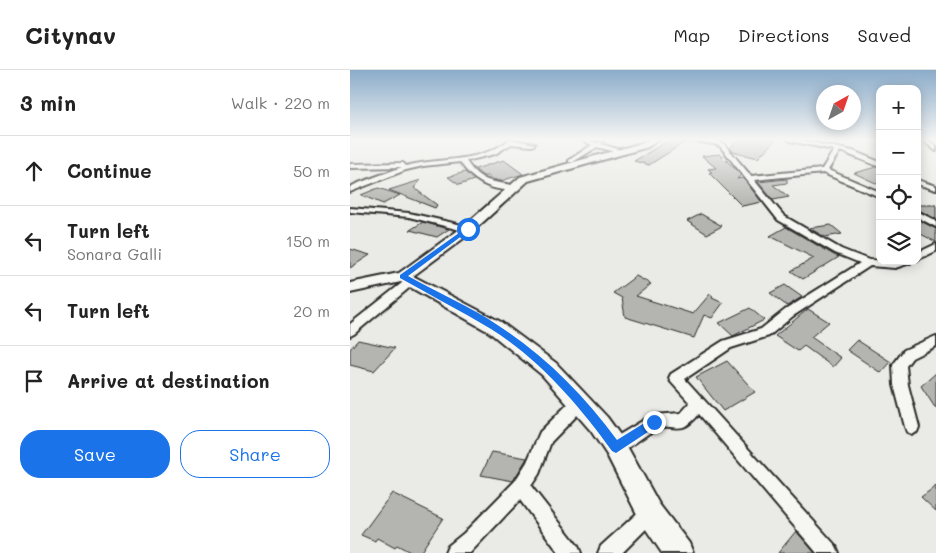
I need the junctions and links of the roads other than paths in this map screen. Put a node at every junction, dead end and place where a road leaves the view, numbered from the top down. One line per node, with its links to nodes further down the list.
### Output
1 (463, 161): 11 (street)
2 (456, 162): 6 (street)
3 (590, 162): 11 (street)
4 (736, 162): 9 (street)
5 (830, 162): 8 (street)
6 (425, 164): 7 (street); 13 (street)
7 (350, 166)
8 (824, 171): 9 (street); 14 (street)
9 (750, 178): 21 (street)
10 (921, 183): 12 (street)
11 (514, 188): 18 (street)
12 (936, 188)
13 (350, 190)
14 (876, 193)
15 (350, 210): 18 (street)
16 (921, 215): 17 (street)
17 (936, 224)
18 (468, 229): 23 (street)
19 (936, 247): 20 (street)
20 (921, 255)
21 (868, 263): 22 (street); 28 (street)
22 (876, 264)
23 (407, 279): 24 (street); 25 (street); 27 (street)
24 (350, 288)
25 (350, 330)
26 (936, 341): 29 (street)
27 (580, 402): 30 (street); 31 (street)
28 (699, 403): 30 (street); 37 (street)
29 (912, 427)
30 (616, 447): 32 (street)
31 (521, 487): 33 (street); 34 (street)
32 (650, 513): 35 (street); 36 (street)
33 (455, 553)
34 (571, 553)
35 (608, 553)
36 (680, 553)
37 (829, 553)

